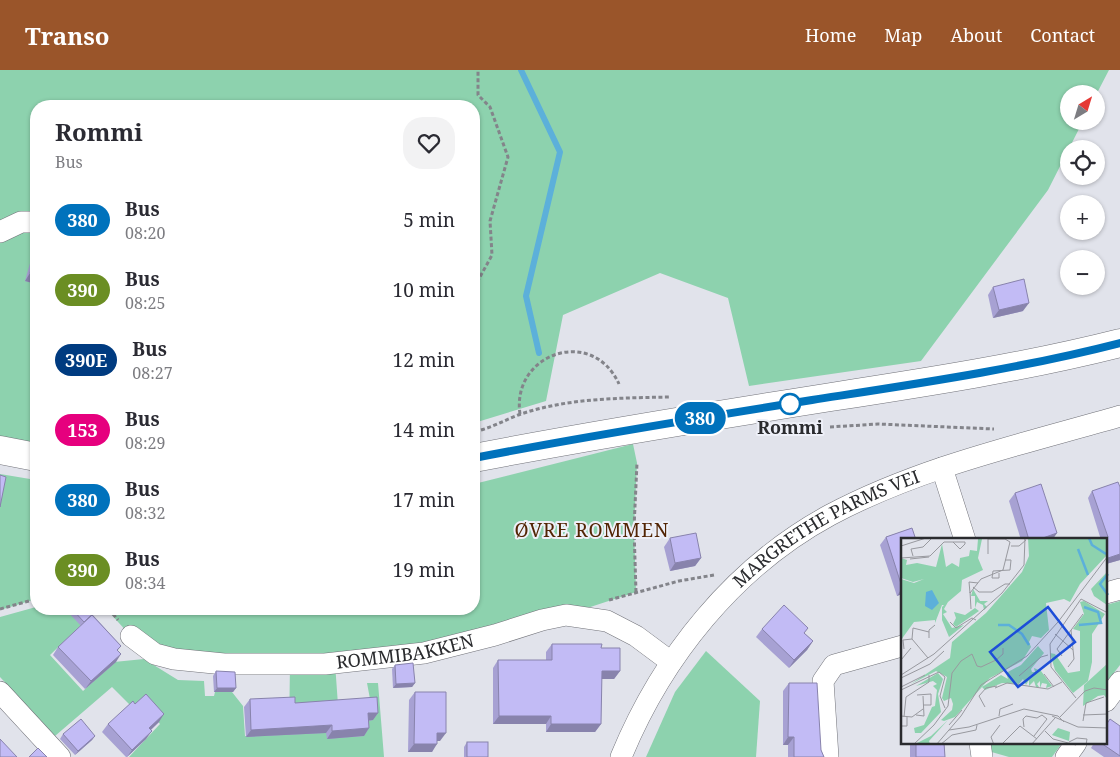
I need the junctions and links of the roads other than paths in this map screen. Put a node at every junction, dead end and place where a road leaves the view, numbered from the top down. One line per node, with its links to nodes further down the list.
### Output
1 (30, 222): 2 (street)
2 (0, 232)
3 (1120, 342): 7 (highway)
4 (1120, 416): 8 (street, MARGRETHE PARMS VEI)
5 (0, 450): 6 (highway)
6 (30, 456)
7 (480, 457)
8 (942, 468): 9 (street); 12 (street, MARGRETHE PARMS VEI)
9 (963, 538)
10 (131, 636): 12 (street, ROMMIBAKKEN)
11 (901, 646): 20 (street)
12 (671, 662): 19 (street, MARGRETHE PARMS VEI)
13 (1120, 682): 15 (street)
14 (0, 692): 18 (street)
15 (1108, 698)
16 (980, 744): 21 (street)
17 (1075, 744): 22 (street)
18 (60, 757)
19 (621, 757)
20 (828, 757)
21 (982, 757)
22 (1066, 757)

